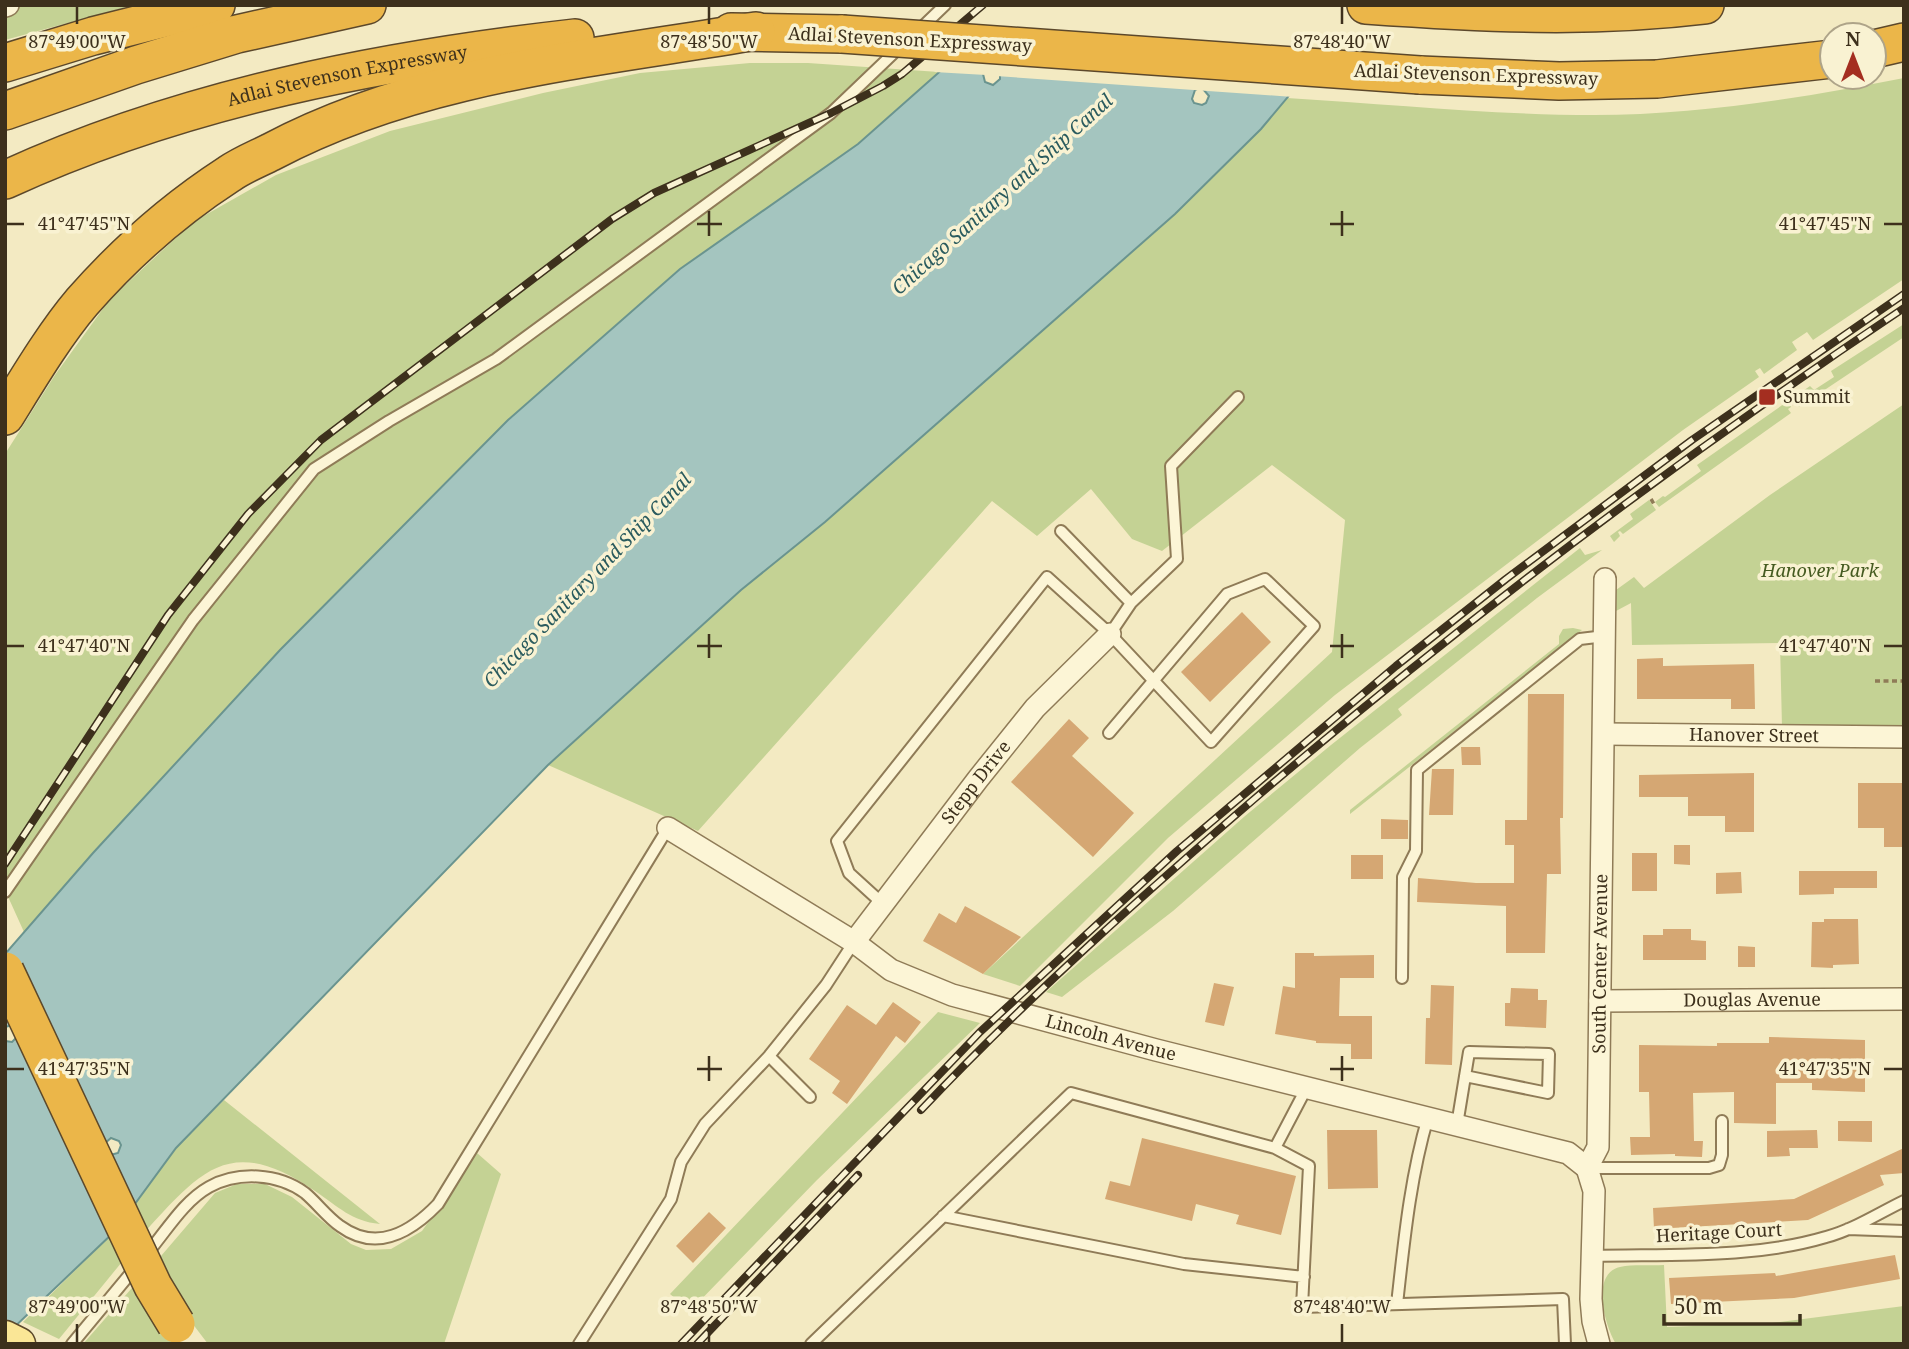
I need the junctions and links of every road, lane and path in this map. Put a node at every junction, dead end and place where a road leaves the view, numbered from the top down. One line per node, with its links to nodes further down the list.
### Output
1 (216, 5): 8 (highway)
2 (367, 5): 9 (highway)
3 (944, 5): 27 (lane)
4 (1366, 5): 5 (highway)
5 (1705, 5)
6 (756, 31): 7 (highway, Adlai Stevenson Expressway, bridge); 10 (highway, Adlai Stevenson Expressway); 14 (highway)
7 (1818, 60)
8 (5, 63)
9 (5, 111)
10 (5, 180)
11 (1786, 393): 13 (path)
12 (1238, 397): 17 (lane)
13 (1794, 405)
14 (5, 416)
15 (1061, 531): 17 (lane)
16 (1605, 579): 19 (street, South Center Avenue)
17 (1131, 603): 18 (lane)
18 (1110, 634): 20 (lane); 28 (street, Stepp Drive); 28 (lane)
19 (1605, 636): 24 (street, South Center Avenue); 31 (lane)
20 (1155, 680): 20 (lane); 23 (lane)
21 (1875, 681): 22 (path)
22 (1904, 681)
23 (1109, 733)
24 (1604, 734): 25 (street, Hanover Street); 33 (street, South Center Avenue)
25 (1904, 737)
26 (668, 828): 29 (street, Lincoln Avenue); 53 (lane)
27 (5, 892)
28 (883, 904): 29 (street, Stepp Drive)
29 (854, 942): 34 (lane); 36 (street, Lincoln Avenue)
30 (5, 971): 50 (highway, bridge)
31 (1402, 978)
32 (1904, 999): 33 (street, Douglas Avenue)
33 (1600, 1001): 42 (street, South Center Avenue)
34 (769, 1056): 37 (lane); 54 (lane)
35 (1465, 1076): 35 (lane); 40 (lane)
36 (1307, 1087): 38 (street, Lincoln Avenue); 41 (lane)
37 (810, 1097)
38 (1428, 1117): 40 (street, Lincoln Avenue); 49 (lane)
39 (1722, 1121): 42 (lane)
40 (1457, 1125): 42 (street, Lincoln Avenue)
41 (1275, 1148): 44 (lane); 48 (lane)
42 (1587, 1168): 47 (street)
43 (1904, 1202): 45 (lane, Heritage Court)
44 (943, 1216): 48 (lane); 55 (lane)
45 (1845, 1229): 46 (lane, Heritage Court); 47 (lane, Heritage Court)
46 (1904, 1231)
47 (1593, 1256): 57 (street)
48 (1304, 1276): 49 (lane)
49 (1397, 1304): 56 (lane)
50 (184, 1334)
51 (5, 1337): 52 (main road)
52 (19, 1344)
53 (72, 1344)
54 (579, 1344)
55 (811, 1344)
56 (1565, 1344)
57 (1599, 1344)

